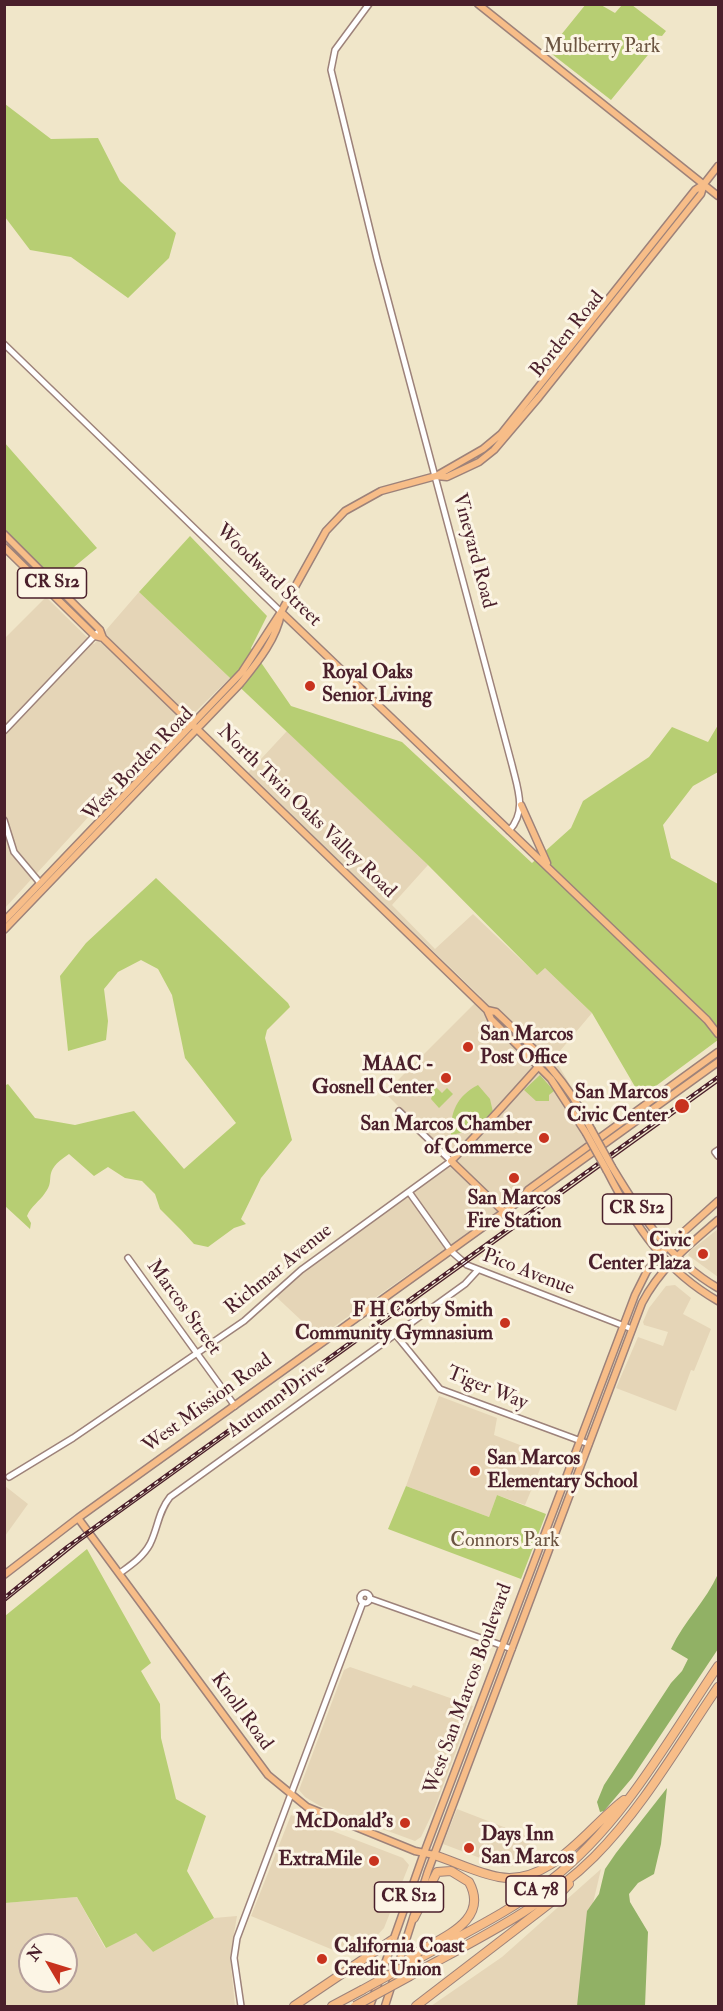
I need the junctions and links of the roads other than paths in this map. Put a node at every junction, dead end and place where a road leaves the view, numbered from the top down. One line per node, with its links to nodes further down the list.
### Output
1 (369, 4): 7 (street, Vineyard Road)
2 (478, 4): 4 (main road)
3 (718, 166): 4 (main road, Borden Road)
4 (704, 184): 5 (main road); 7 (main road, Borden Road)
5 (718, 196)
6 (4, 344): 10 (street, Woodward Street)
7 (436, 476): 10 (main road, Borden Road); 14 (street, Vineyard Road)
8 (4, 534): 11 (main road, CR S12)
9 (4, 547): 11 (main road, CR S12)
10 (281, 612): 12 (main road, Borden Road); 16 (main road, Woodward Street)
11 (98, 633): 12 (main road, North Twin Oaks Valley Road / CR S12); 13 (street)
12 (194, 728): 18 (main road, West Borden Road); 20 (main road, West Borden Road); 21 (main road, North Twin Oaks Valley Road / CR S12)
13 (4, 731)
14 (521, 805): 16 (street); 17 (main road)
15 (4, 820): 18 (street)
16 (509, 831): 17 (main road)
17 (550, 869): 22 (main road)
18 (40, 883): 19 (main road, West Borden Road)
19 (4, 921)
20 (4, 930)
21 (487, 1010): 24 (main road, North Twin Oaks Valley Road / CR S12); 26 (main road, North Twin Oaks Valley Road / CR S12)
22 (718, 1034)
23 (718, 1052): 29 (main road)
24 (545, 1059): 26 (main road, Richmar Avenue); 28 (main road, North Twin Oaks Valley Road / CR S12)
25 (718, 1062): 29 (main road)
26 (539, 1066): 28 (main road, North Twin Oaks Valley Road / CR S12); 32 (main road, Richmar Avenue)
27 (399, 1111): 32 (street)
28 (588, 1131): 33 (main road, North Twin Oaks Valley Road / CR S12, bridge)
29 (596, 1146): 36 (main road, West Mission Road)
30 (718, 1150): 31 (street)
31 (718, 1156)
32 (451, 1161): 34 (street, Richmar Avenue); 36 (main road)
33 (610, 1169): 38 (main road, North Twin Oaks Valley Road / CR S12); 40 (main road, North Twin Oaks Valley Road / CR S12)
34 (409, 1192): 39 (street, Pico Avenue); 50 (street, Richmar Avenue)
35 (718, 1202): 38 (main road, West San Marcos Boulevard)
36 (504, 1212): 39 (main road, West Mission Road)
37 (718, 1220): 41 (main road, West San Marcos Boulevard)
38 (667, 1247): 40 (main road, West San Marcos Boulevard); 41 (main road, North Twin Oaks Valley Road / CR S12)
39 (451, 1251): 44 (street, Pico Avenue); 51 (main road, West Mission Road)
40 (661, 1254): 43 (main road, North Twin Oaks Valley Road); 47 (main road, West San Marcos Boulevard / CR S12)
41 (675, 1256): 43 (main road, West San Marcos Boulevard / CR S12); 45 (main road, North Twin Oaks Valley Road)
42 (128, 1258): 50 (street, Marcos Street)
43 (668, 1264): 46 (main road); 48 (main road, West San Marcos Boulevard / CR S12)
44 (477, 1271): 47 (street, Pico Avenue); 49 (street, Autumn Drive)
45 (718, 1288)
46 (718, 1300)
47 (623, 1324): 48 (street, Pico Avenue); 52 (main road, West San Marcos Boulevard / CR S12)
48 (632, 1329): 53 (main road, West San Marcos Boulevard / CR S12)
49 (395, 1334): 52 (street, Tiger Way); 56 (street, Autumn Drive)
50 (197, 1353): 51 (street, Marcos Street); 54 (street, Richmar Avenue)
51 (234, 1406): 55 (main road, West Mission Road)
52 (579, 1441): 53 (street, Tiger Way); 58 (main road, West San Marcos Boulevard / CR S12)
53 (589, 1444): 59 (main road, West San Marcos Boulevard / CR S12)
54 (9, 1477)
55 (78, 1518): 56 (main road, Knoll Road); 57 (main road, West Mission Road)
56 (120, 1573): 63 (main road, Knoll Road)
57 (4, 1575)
58 (503, 1646): 59 (street); 63 (street); 64 (main road, West San Marcos Boulevard / CR S12)
59 (512, 1649): 65 (main road, West San Marcos Boulevard / CR S12)
60 (718, 1665): 62 (highway, CA 78)
61 (718, 1687): 68 (highway, CA 78)
62 (631, 1795): 67 (highway); 71 (highway, CA 78)
63 (290, 1796): 66 (main road, Knoll Road); 72 (street)
64 (443, 1807): 65 (main road); 66 (main road, West San Marcos Boulevard / CR S12)
65 (445, 1828): 67 (main road, West San Marcos Boulevard / CR S12)
66 (424, 1853): 67 (main road, Knoll Road); 70 (main road, West San Marcos Boulevard / CR S12)
67 (434, 1855): 69 (main road, West San Marcos Boulevard / CR S12)
68 (593, 1858): 75 (highway, CA 78, bridge); 78 (highway)
69 (414, 1918): 71 (highway); 77 (main road, West San Marcos Boulevard / CR S12)
70 (392, 1940): 73 (highway); 76 (main road, West San Marcos Boulevard / CR S12)
71 (419, 1955): 74 (highway, CA 78, bridge)
72 (241, 2007)
73 (294, 2007)
74 (332, 2007)
75 (355, 2007)
76 (370, 2007)
77 (385, 2007)
78 (416, 2007)

